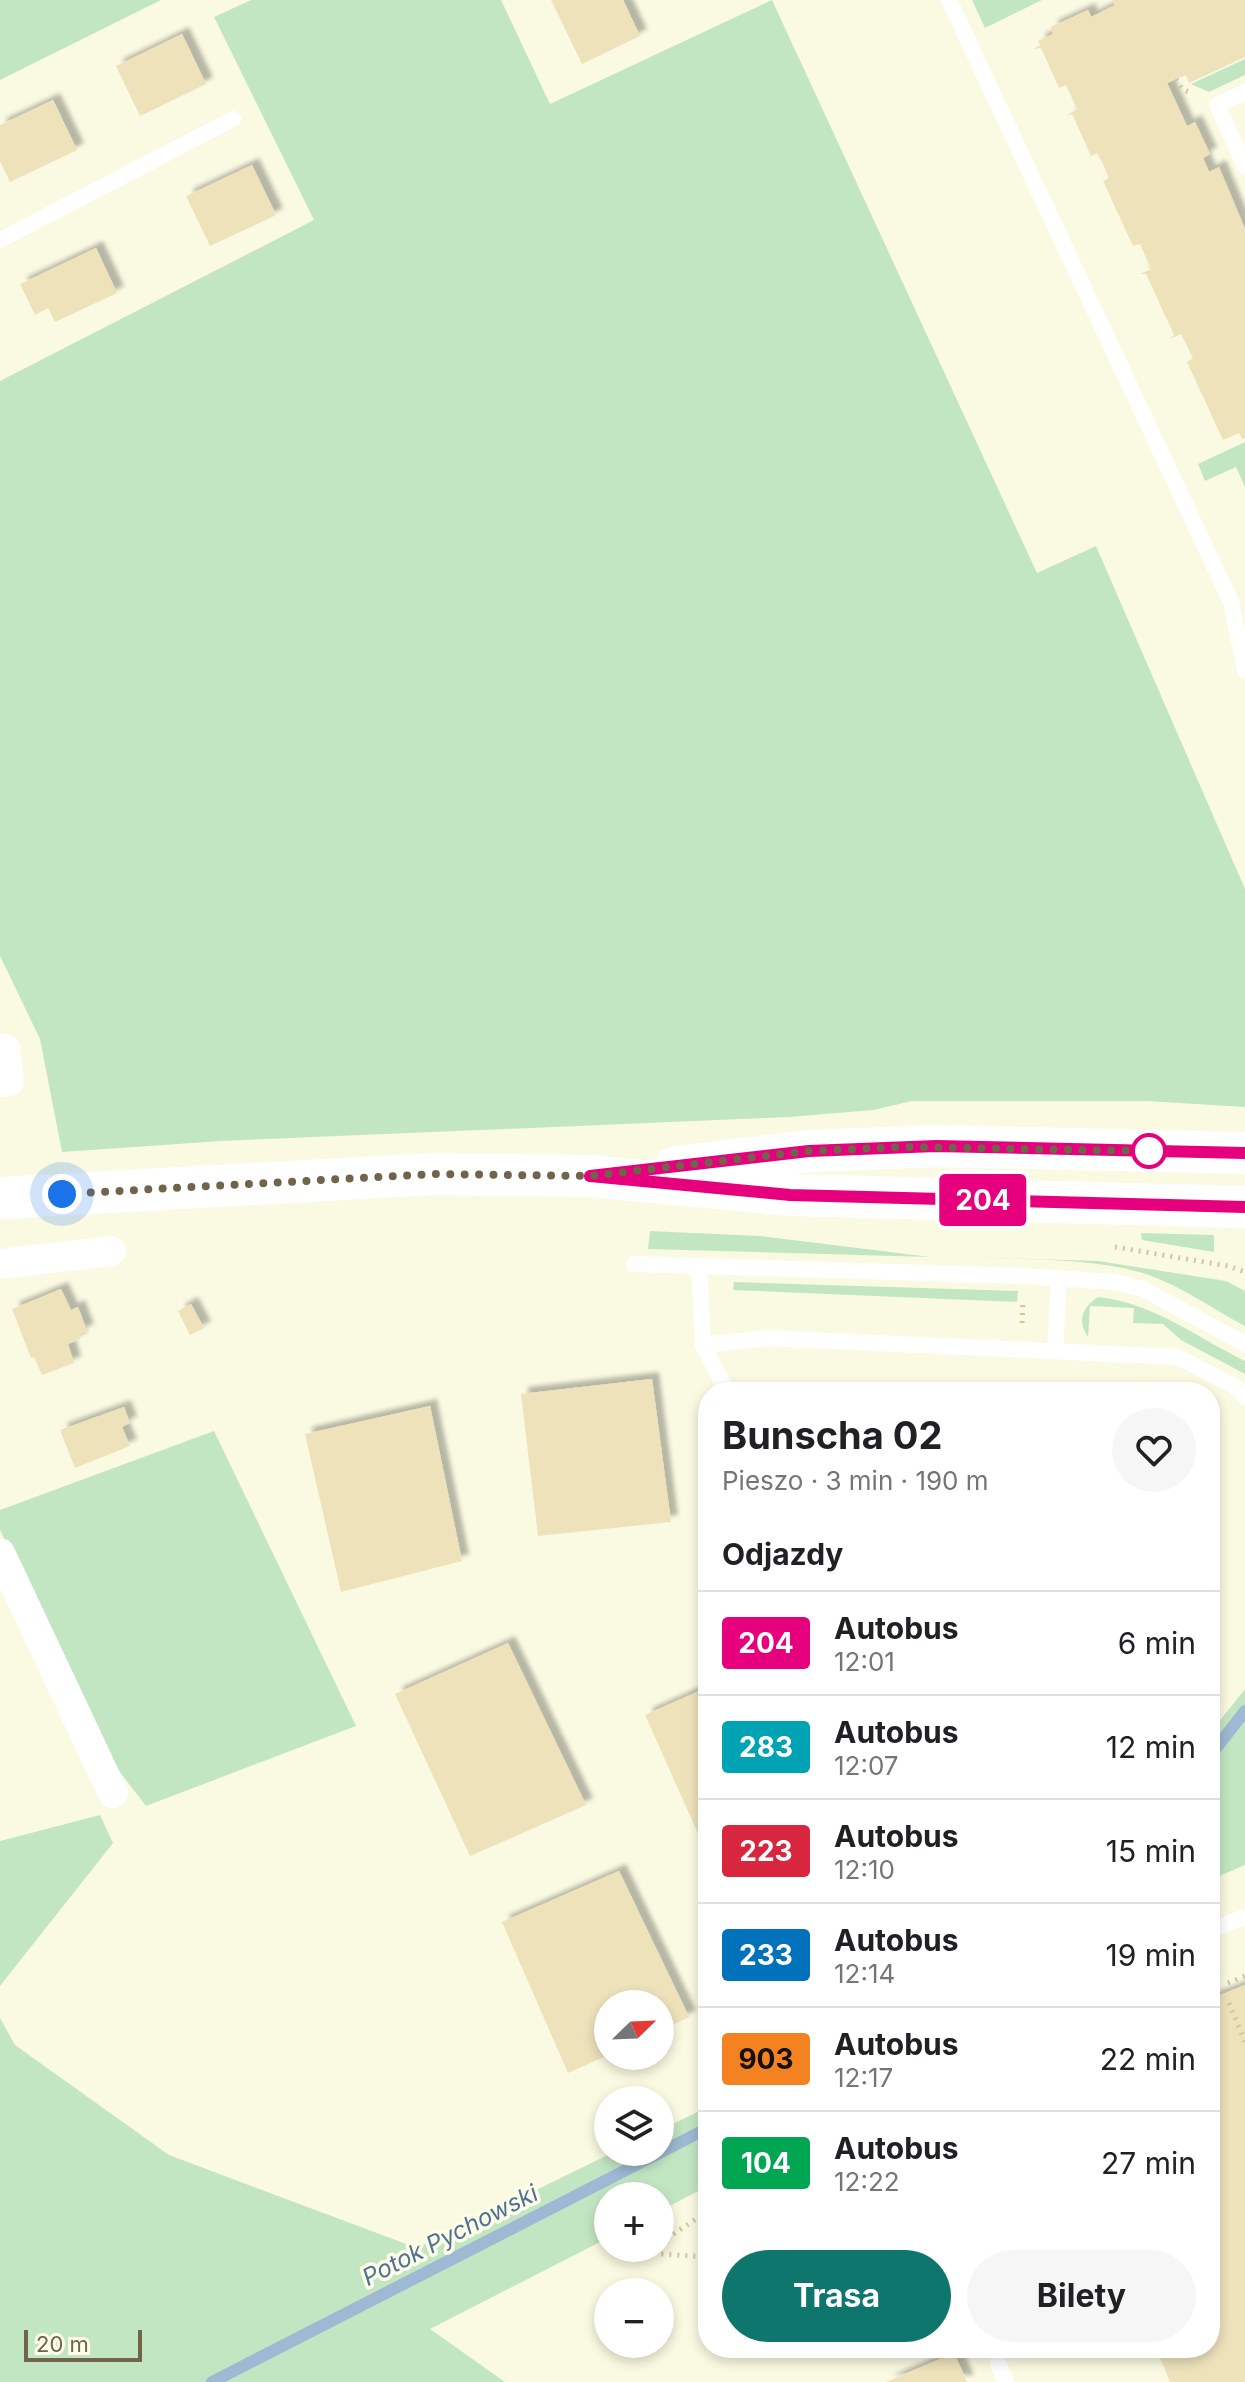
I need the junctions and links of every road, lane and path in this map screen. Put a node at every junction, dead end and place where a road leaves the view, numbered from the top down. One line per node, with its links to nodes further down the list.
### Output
1 (949, 0): 6 (lane)
2 (1245, 92): 4 (lane)
3 (233, 119): 5 (lane)
4 (1245, 166)
5 (0, 240)
6 (1245, 670)
7 (5, 1049): 8 (street)
8 (0, 1082)
9 (1245, 1153): 10 (main road)
10 (590, 1176): 11 (main road); 12 (main road)
11 (0, 1198)
12 (1245, 1207)
13 (111, 1251): 14 (street)
14 (0, 1264)
15 (634, 1264): 16 (lane)
16 (699, 1266): 19 (lane); 21 (lane)
17 (1228, 1266): 18 (path)
18 (1245, 1272)
19 (1059, 1278): 20 (lane); 22 (lane)
20 (1245, 1344)
21 (703, 1345): 22 (lane); 23 (lane)
22 (1055, 1351): 24 (lane)
23 (722, 1382)
24 (1245, 1397)
25 (0, 1553): 26 (street)
26 (113, 1793)
27 (1245, 1917): 28 (lane)
28 (1220, 1927)
29 (1245, 1976): 30 (path)
30 (1228, 1983)
31 (1229, 2003): 32 (path)
32 (1245, 2042)
33 (698, 2217): 34 (path)
34 (674, 2234)
35 (674, 2255): 36 (path)
36 (698, 2256)
37 (998, 2363): 38 (lane)
38 (1006, 2382)

